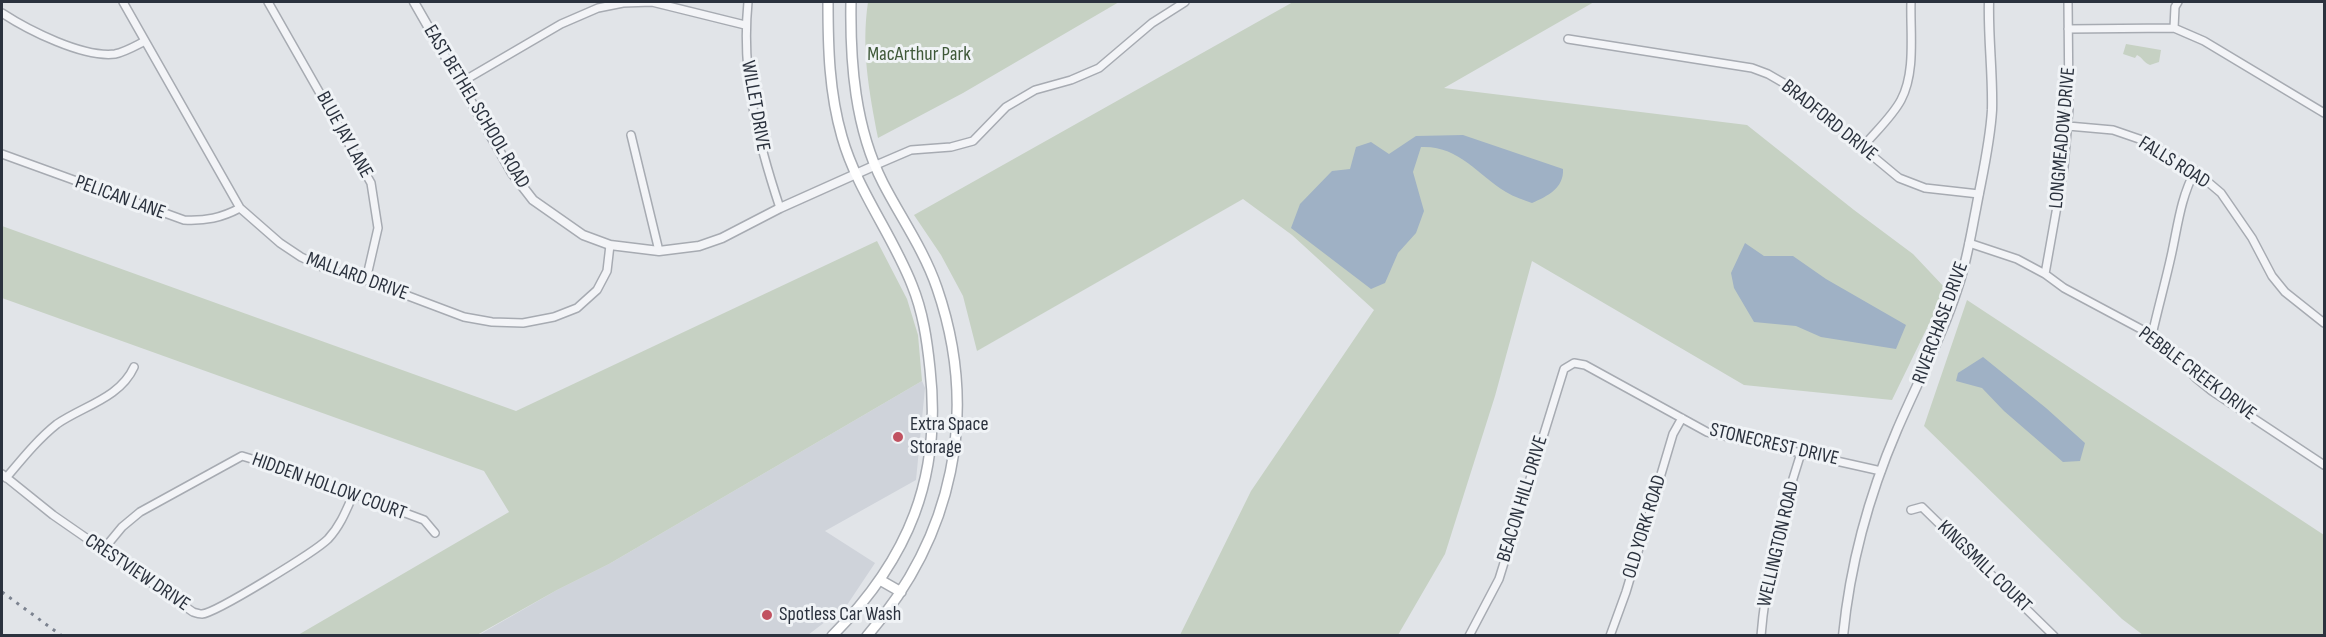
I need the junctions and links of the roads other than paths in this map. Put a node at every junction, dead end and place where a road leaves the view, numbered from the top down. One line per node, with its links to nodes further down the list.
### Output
1 (123, 2): 17 (street, MALLARD DRIVE)
2 (268, 2): 34 (street, BLUE JAY LANE)
3 (414, 2): 18 (street, EAST BETHEL SCHOOL ROAD)
4 (747, 2): 13 (street, WILLET DRIVE)
5 (828, 2): 26 (main road)
6 (851, 2): 24 (main road)
7 (1185, 2): 24 (street)
8 (1911, 2): 22 (street)
9 (1989, 2): 27 (street, RIVERCHASE DRIVE)
10 (2068, 2): 15 (street, LONGMEADOW DRIVE)
11 (2178, 2): 14 (street)
12 (2, 13): 17 (street)
13 (745, 25): 18 (street); 29 (street, WILLET DRIVE)
14 (2174, 28): 15 (street); 19 (street)
15 (2068, 29): 20 (street, LONGMEADOW DRIVE)
16 (1568, 39): 22 (street, BRADFORD DRIVE)
17 (145, 41): 28 (street, MALLARD DRIVE)
18 (460, 83): 31 (street, EAST BETHEL SCHOOL ROAD)
19 (2325, 113)
20 (2068, 126): 25 (street, FALLS ROAD); 33 (street, LONGMEADOW DRIVE)
21 (631, 135): 32 (street)
22 (1862, 148): 27 (street, BRADFORD DRIVE)
23 (2, 154): 28 (street, PELICAN LANE)
24 (876, 165): 26 (street, EAST BETHEL SCHOOL ROAD); 49 (main road)
25 (2195, 171): 35 (street, FALLS ROAD); 36 (street)
26 (856, 173): 29 (street, EAST BETHEL SCHOOL ROAD); 48 (main road)
27 (1979, 194): 30 (street, RIVERCHASE DRIVE)
28 (240, 208): 34 (street, MALLARD DRIVE)
29 (780, 208): 32 (street, EAST BETHEL SCHOOL ROAD)
30 (1969, 243): 33 (street, PEBBLE CREEK DRIVE); 42 (street, RIVERCHASE DRIVE)
31 (610, 245): 32 (street, EAST BETHEL SCHOOL ROAD); 34 (street, MALLARD DRIVE)
32 (660, 251)
33 (2045, 274): 36 (street, PEBBLE CREEK DRIVE)
34 (366, 280)
35 (2325, 323)
36 (2152, 335): 41 (street, PEBBLE CREEK DRIVE)
37 (1574, 363): 39 (street, STONECREST DRIVE); 52 (street, BEACON HILL DRIVE)
38 (134, 368): 43 (street)
39 (1682, 418): 40 (street, STONECREST DRIVE); 53 (street, OLD YORK ROAD)
40 (1801, 453): 42 (street, STONECREST DRIVE); 54 (street, WELLINGTON ROAD)
41 (2325, 465)
42 (1881, 471): 55 (street, RIVERCHASE DRIVE)
43 (4, 476): 47 (street, CRESTVIEW DRIVE)
44 (353, 495): 46 (street, HIDDEN HOLLOW COURT); 47 (street, HIDDEN HOLLOW COURT); 47 (street, CRESTVIEW DRIVE)
45 (1911, 510): 56 (street, KINGSMILL COURT)
46 (435, 533)
47 (103, 550)
48 (880, 580): 49 (main road); 50 (main road)
49 (901, 592): 51 (main road)
50 (832, 636)
51 (867, 636)
52 (1469, 636)
53 (1610, 636)
54 (1761, 636)
55 (1843, 636)
56 (2054, 636)

